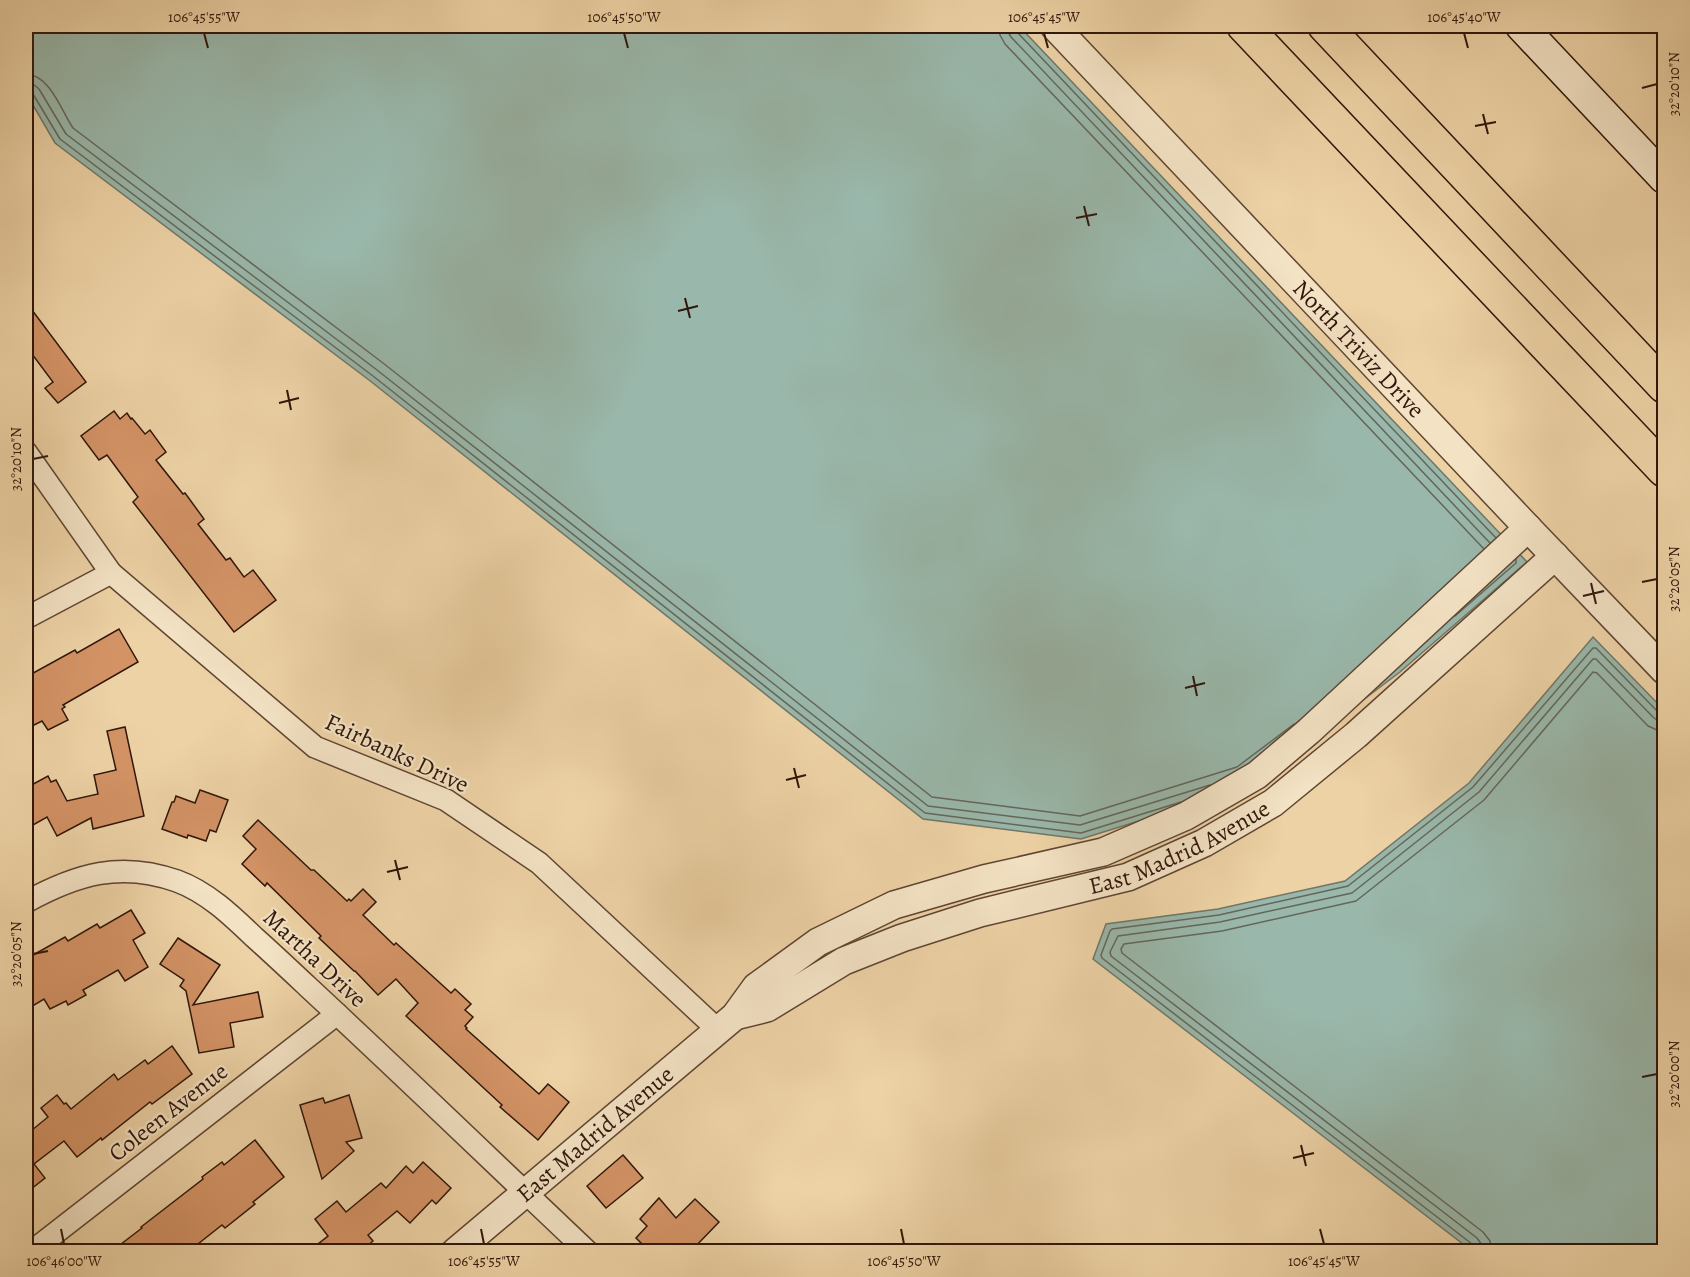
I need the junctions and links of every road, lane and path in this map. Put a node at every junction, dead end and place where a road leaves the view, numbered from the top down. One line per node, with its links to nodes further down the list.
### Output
1 (1054, 26): 9 (street, North Triviz Drive)
2 (1244, 26): 8 (highway)
3 (1325, 26): 6 (highway)
4 (1521, 26): 5 (main road)
5 (1665, 177)
6 (1665, 386)
7 (26, 452): 11 (street, Fairbanks Drive)
8 (1665, 470)
9 (1527, 528): 10 (street, North Triviz Drive); 16 (street, East Madrid Avenue)
10 (1555, 556): 13 (street, North Triviz Drive); 16 (street, East Madrid Avenue)
11 (111, 573): 12 (street); 16 (street, Fairbanks Drive)
12 (26, 618)
13 (1665, 670)
14 (26, 902): 15 (street, Martha Drive)
15 (337, 1014): 17 (street, Martha Drive); 18 (street, Coleen Avenue)
16 (727, 1023): 17 (street, East Madrid Avenue)
17 (525, 1192): 19 (street, East Madrid Avenue); 20 (street, Martha Drive)
18 (31, 1251)
19 (455, 1251)
20 (588, 1251)

